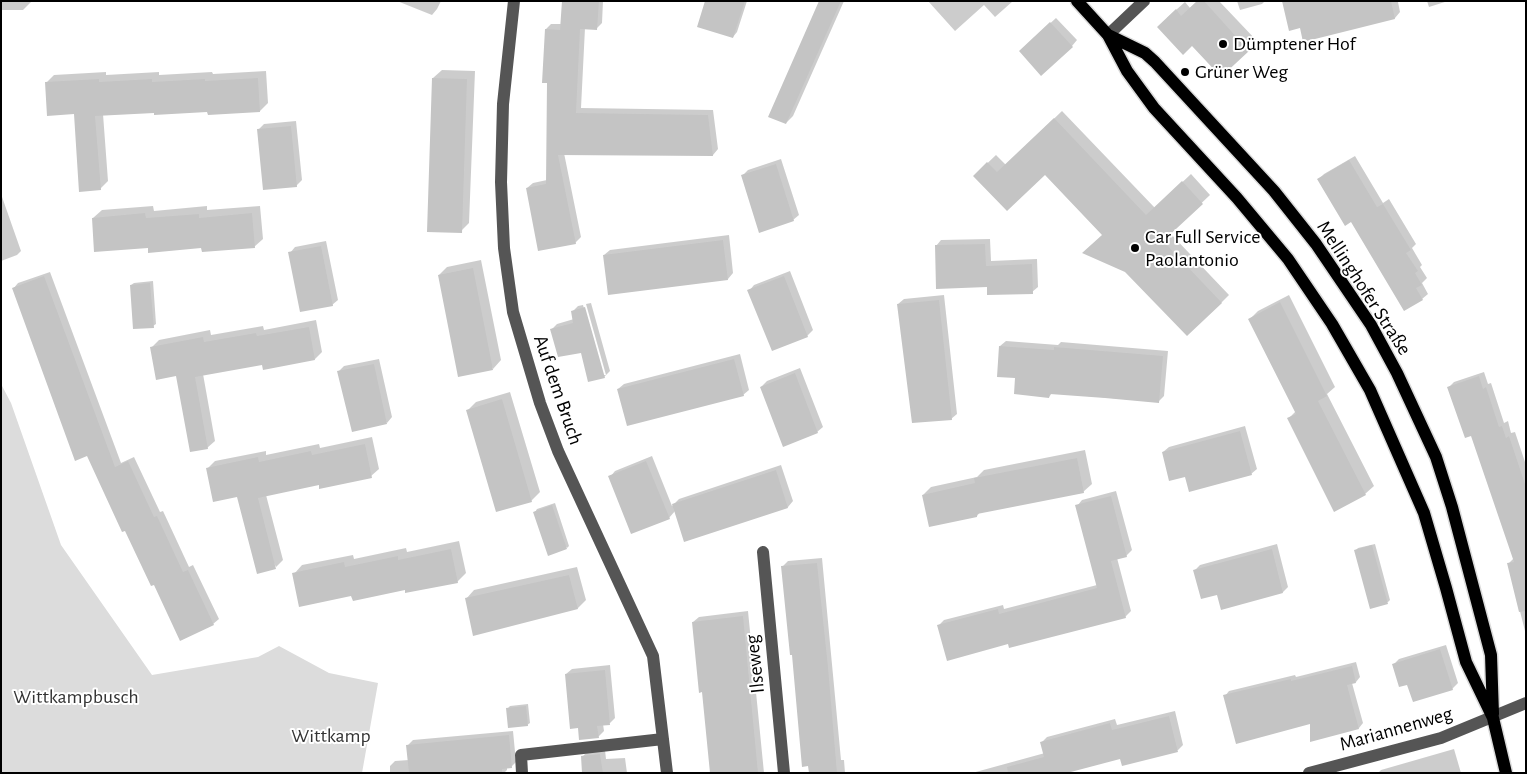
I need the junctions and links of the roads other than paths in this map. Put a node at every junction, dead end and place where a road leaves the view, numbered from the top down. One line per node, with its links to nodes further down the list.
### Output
1 (514, 1): 8 (street, Auf dem Bruch)
2 (1144, 1): 4 (street)
3 (1081, 2): 4 (main road, Mellinghofer Straße)
4 (1108, 35): 7 (main road, Mellinghofer Straße); 7 (main road, Mellinghofer Straße)
5 (763, 552): 11 (street, Ilseweg)
6 (1526, 703): 7 (street, Mariannenweg)
7 (1493, 718): 12 (street, Mariannenweg); 13 (main road, Mellinghofer Straße)
8 (663, 739): 9 (street); 10 (street, Auf dem Bruch)
9 (522, 773)
10 (667, 773)
11 (784, 773)
12 (1309, 773)
13 (1506, 773)

